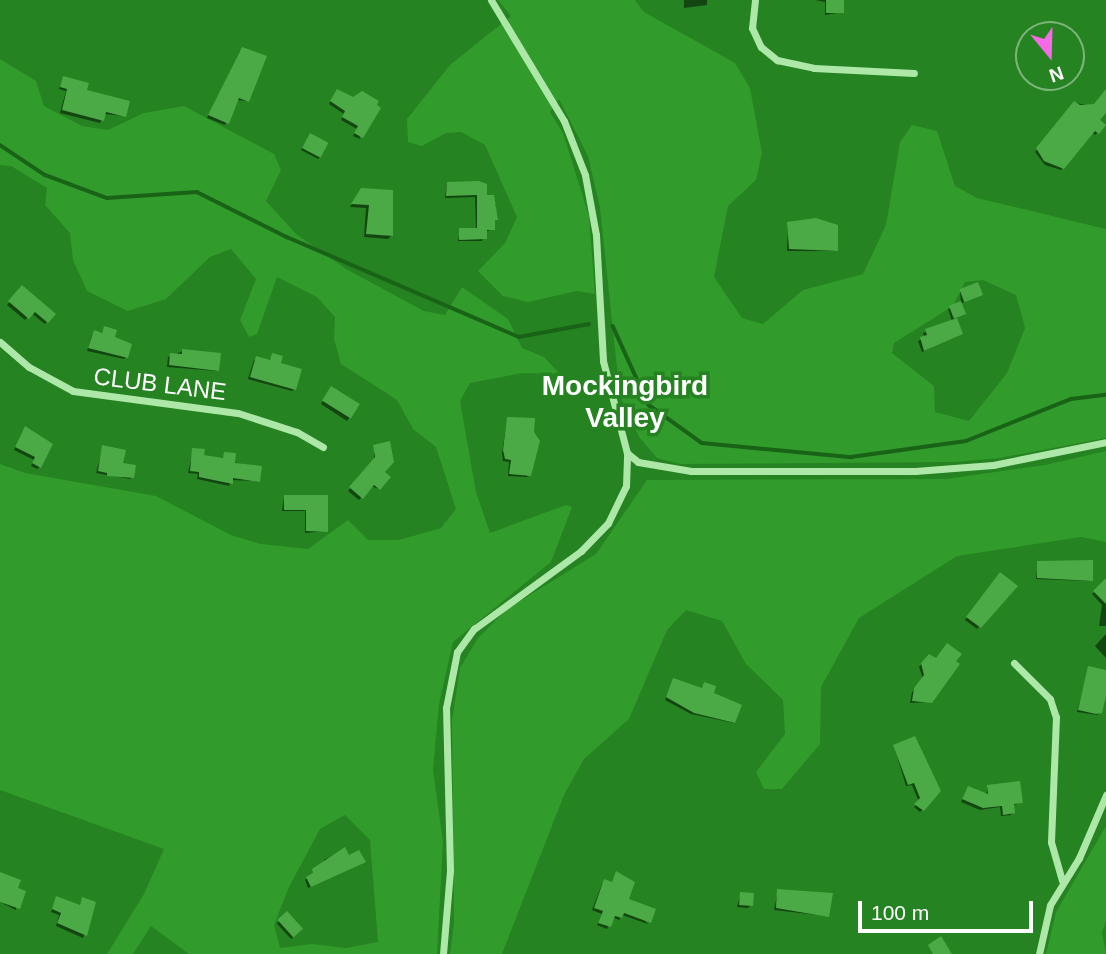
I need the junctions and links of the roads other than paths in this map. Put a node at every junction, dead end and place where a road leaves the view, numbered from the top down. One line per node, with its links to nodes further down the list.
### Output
1 (491, 0): 7 (street)
2 (755, 0): 3 (street)
3 (915, 73)
4 (0, 342): 6 (street, CLUB LANE)
5 (1106, 442): 7 (street)
6 (323, 447)
7 (627, 453): 11 (street)
8 (1014, 663): 10 (street)
9 (1106, 795): 10 (street)
10 (1062, 880): 12 (street)
11 (443, 954)
12 (1039, 954)

